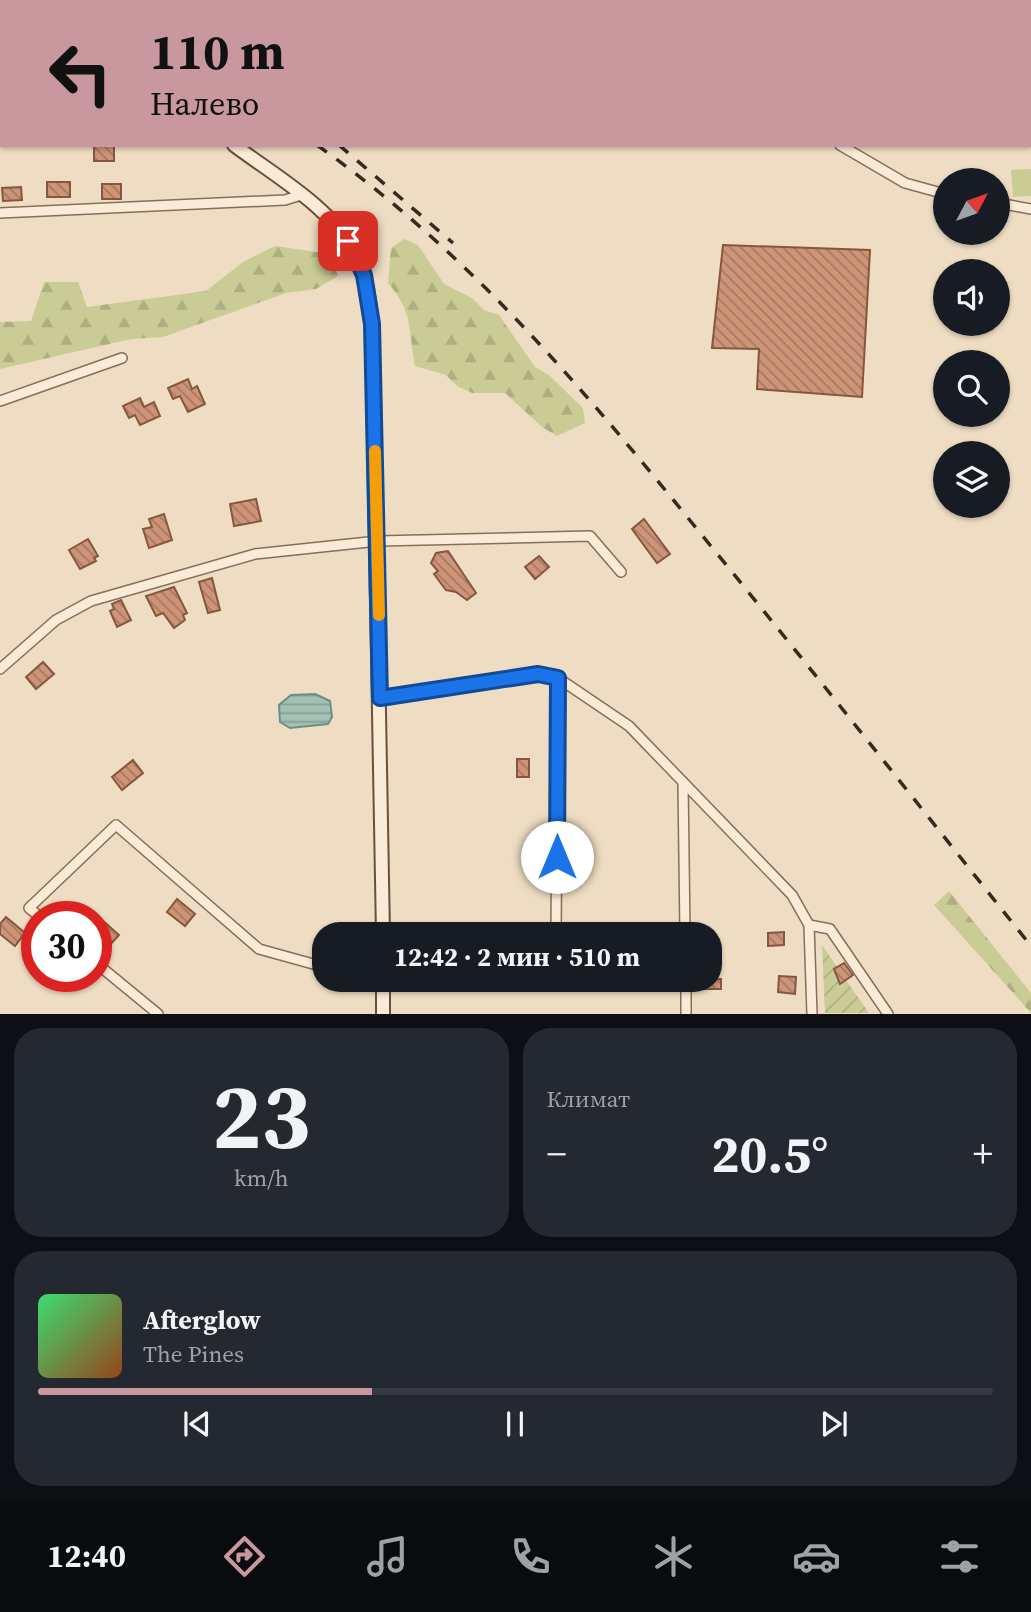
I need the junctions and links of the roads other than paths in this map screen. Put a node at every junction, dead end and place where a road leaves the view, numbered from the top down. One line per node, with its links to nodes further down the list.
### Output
1 (237, 147): 4 (main road)
2 (842, 147): 3 (street)
3 (933, 191)
4 (301, 195): 7 (street); 10 (main road)
5 (1010, 205): 6 (street)
6 (1031, 209)
7 (0, 213)
8 (122, 358): 9 (street)
9 (0, 401)
10 (378, 541): 11 (street); 12 (street); 14 (main road)
11 (621, 572)
12 (0, 669)
13 (558, 678): 14 (street); 15 (street); 18 (street)
14 (380, 698): 17 (main road)
15 (683, 782): 19 (street); 20 (street)
16 (36, 901): 21 (street)
17 (383, 922)
18 (556, 922)
19 (685, 922)
20 (809, 925): 28 (street); 29 (street)
21 (312, 964)
22 (112, 976): 25 (street)
23 (383, 992): 26 (main road)
24 (685, 992): 27 (street)
25 (158, 1013)
26 (383, 1013)
27 (686, 1013)
28 (812, 1013)
29 (888, 1013)

